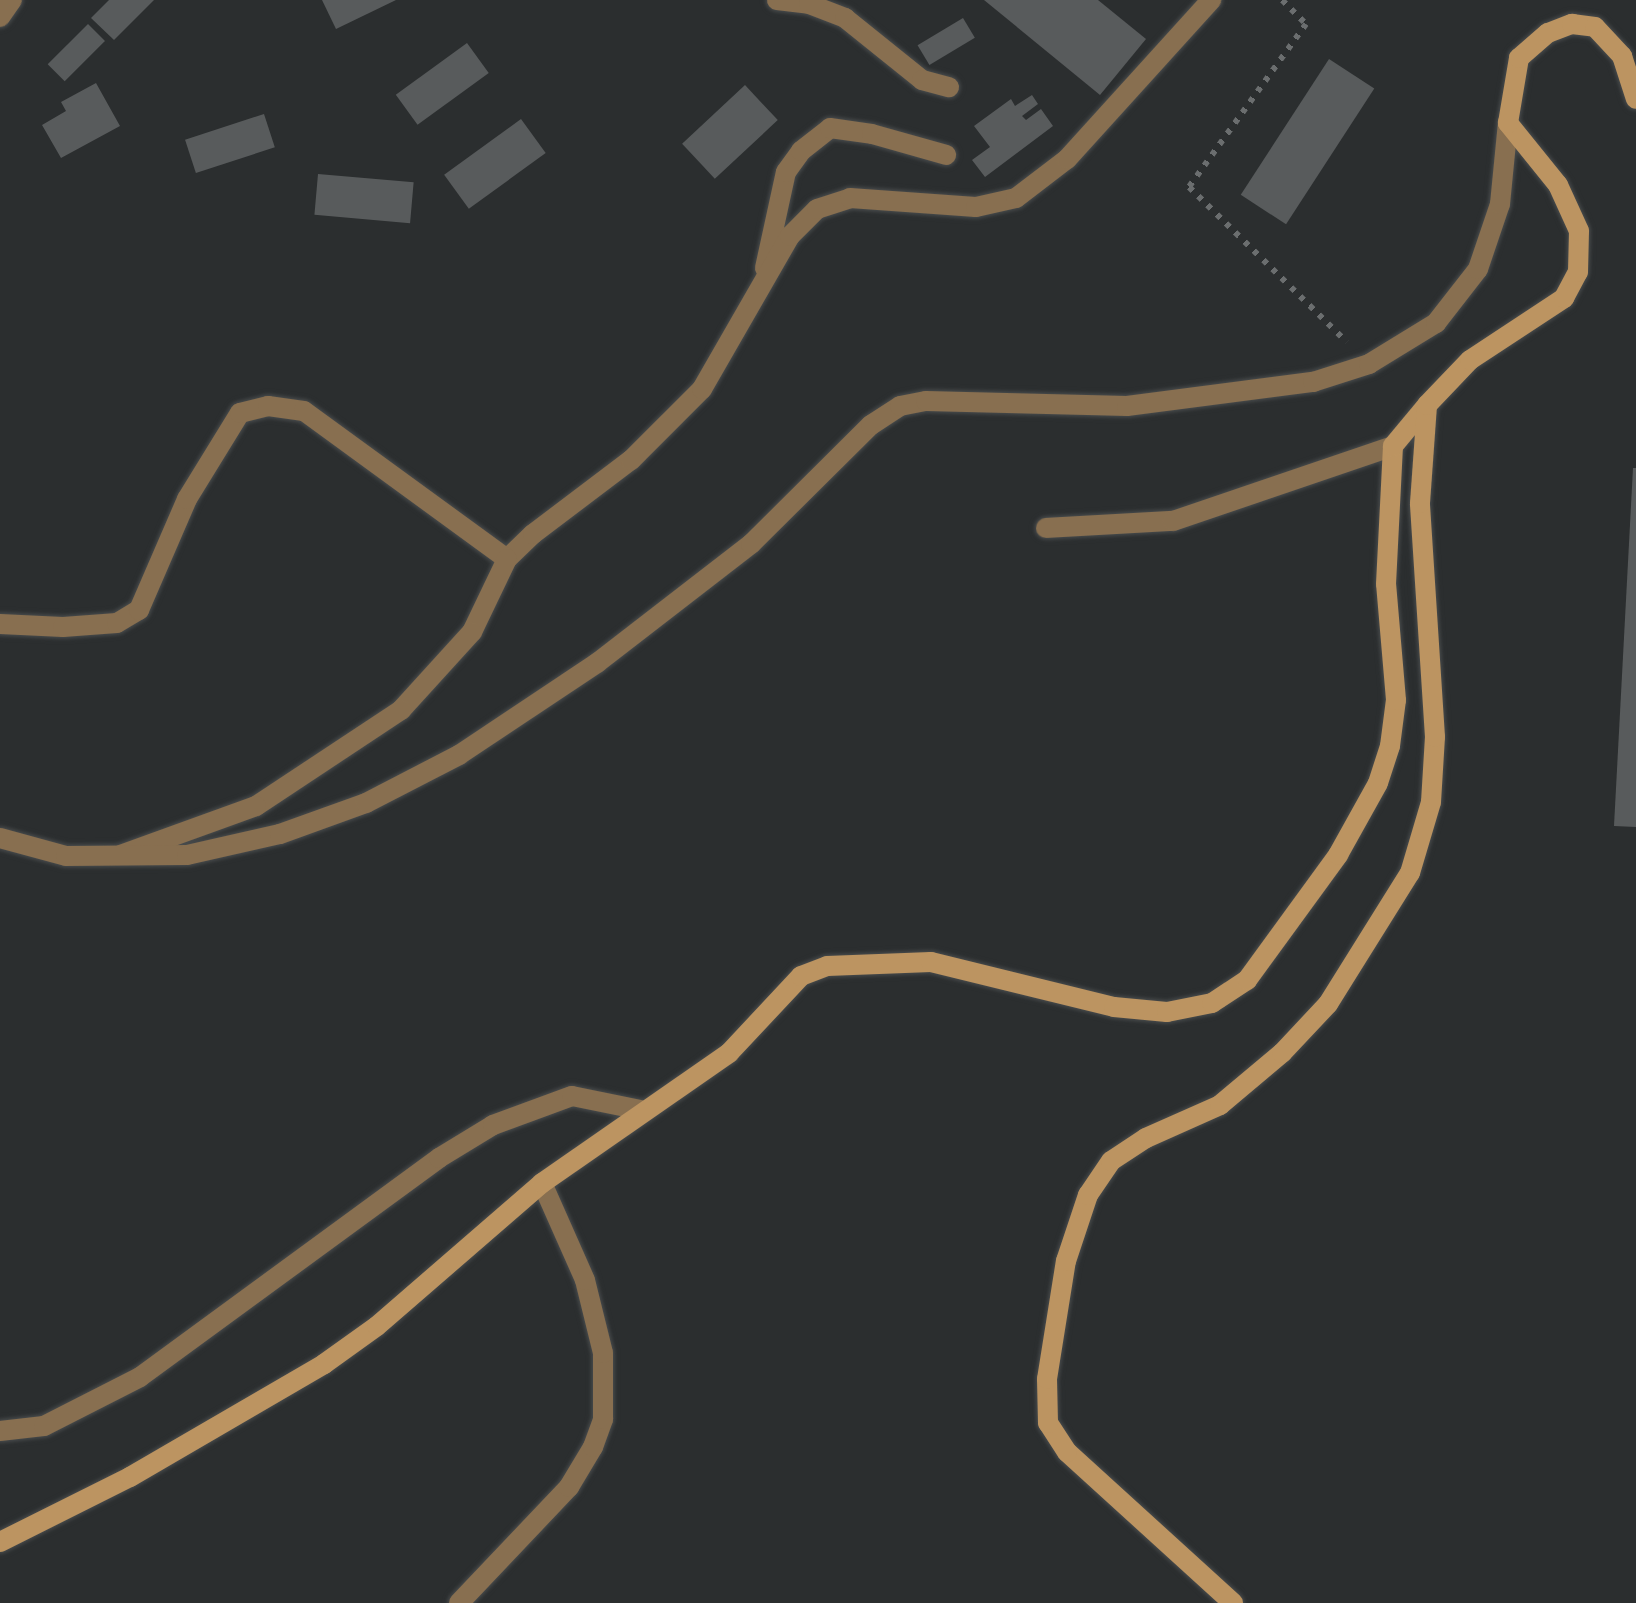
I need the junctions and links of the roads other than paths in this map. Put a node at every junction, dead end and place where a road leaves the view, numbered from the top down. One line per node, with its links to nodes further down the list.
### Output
1 (12, 0): 4 (street)
2 (777, 0): 5 (street)
3 (1211, 0): 9 (street)
4 (0, 17)
5 (949, 88)
6 (1636, 99): 7 (main road)
7 (1508, 124): 10 (main road); 16 (street)
8 (946, 155): 9 (street)
9 (762, 285): 13 (street)
10 (1428, 405): 11 (main road); 22 (main road)
11 (1393, 446): 12 (street); 17 (main road)
12 (1046, 528)
13 (506, 559): 14 (street); 16 (street)
14 (0, 624)
15 (0, 838): 16 (street)
16 (115, 857)
17 (642, 1110): 18 (main road); 19 (street)
18 (542, 1182): 20 (main road); 21 (street)
19 (0, 1431)
20 (0, 1542)
21 (459, 1603)
22 (1233, 1603)

